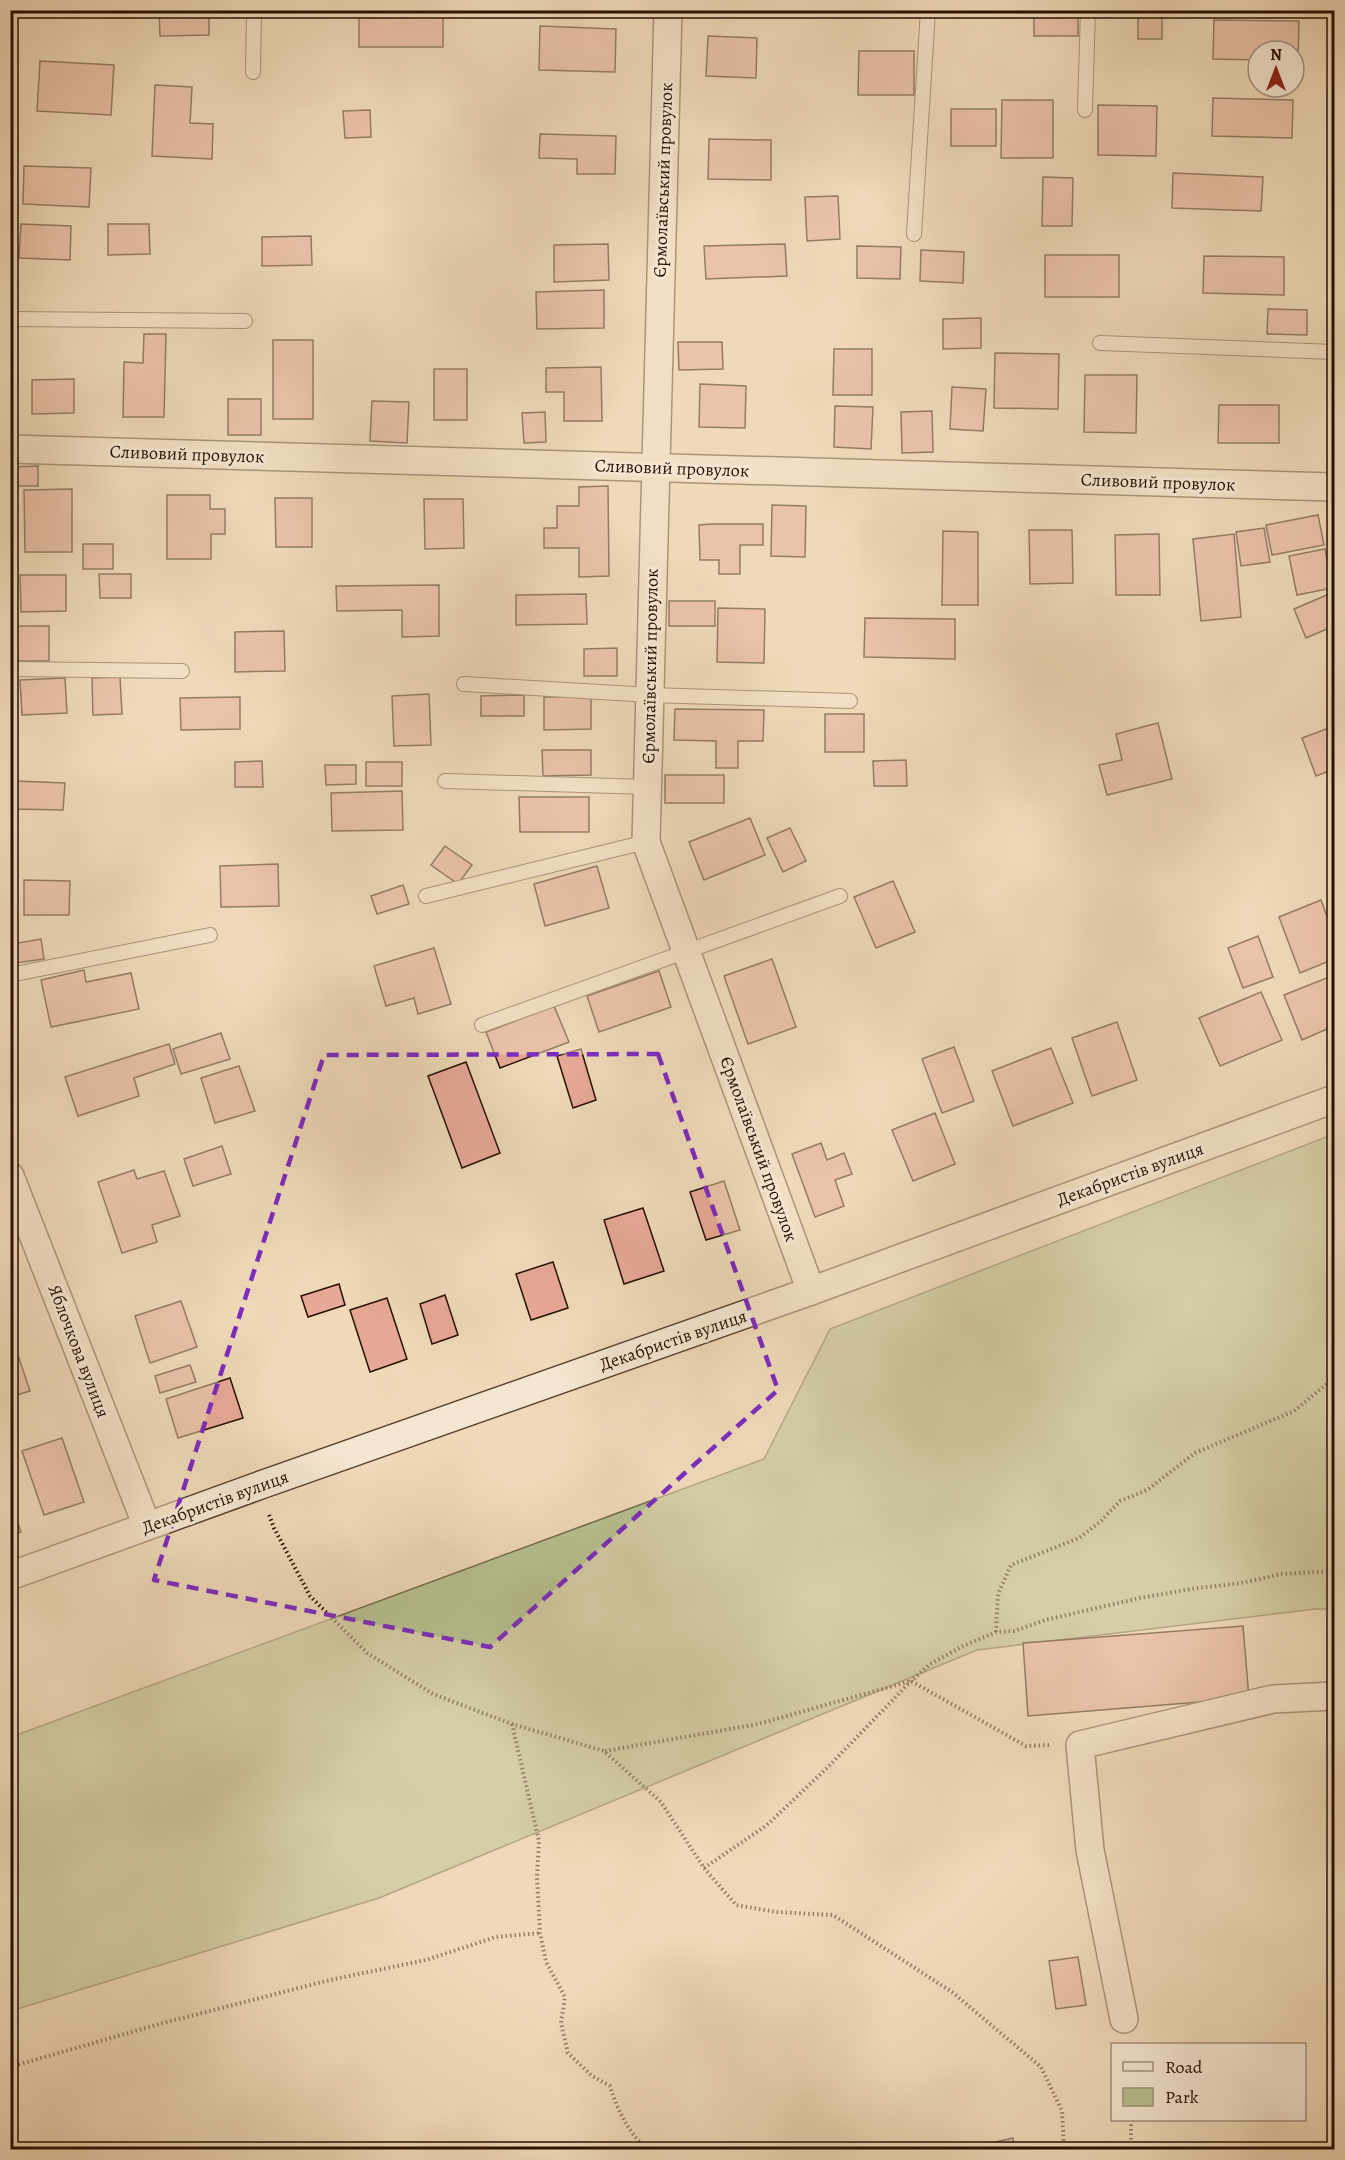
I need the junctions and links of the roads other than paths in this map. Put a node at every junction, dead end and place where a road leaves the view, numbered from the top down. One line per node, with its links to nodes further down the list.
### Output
1 (254, 10): 5 (lane)
2 (668, 10): 13 (street, Єрмолаївський провулок)
3 (928, 10): 7 (lane)
4 (1089, 10): 6 (lane)
5 (253, 72)
6 (1085, 110)
7 (914, 234)
8 (10, 319): 9 (lane)
9 (245, 321)
10 (1100, 343): 11 (lane)
11 (1335, 352)
12 (10, 449): 13 (street, Сливовий провулок)
13 (655, 468): 14 (street, Сливовий провулок); 18 (street, Єрмолаївський провулок)
14 (1335, 487)
15 (10, 669): 16 (lane)
16 (182, 671)
17 (464, 684): 18 (lane)
18 (650, 695): 19 (lane); 21 (street, Єрмолаївський провулок)
19 (850, 701)
20 (445, 781): 21 (lane)
21 (647, 787): 22 (street, Єрмолаївський провулок)
22 (646, 842): 23 (lane); 26 (street, Єрмолаївський провулок)
23 (426, 896)
24 (840, 896): 26 (lane)
25 (210, 934): 27 (lane)
26 (687, 951): 28 (lane); 31 (street, Єрмолаївський провулок)
27 (10, 975)
28 (482, 1025)
29 (1335, 1099): 31 (street, Декабристів вулиця)
30 (10, 1176): 32 (street, Яблочкова вулиця)
31 (812, 1291): 32 (street, Декабристів вулиця)
32 (147, 1526): 33 (street, Декабристів вулиця)
33 (10, 1576)
34 (1335, 1696): 35 (street)
35 (1124, 2019)

